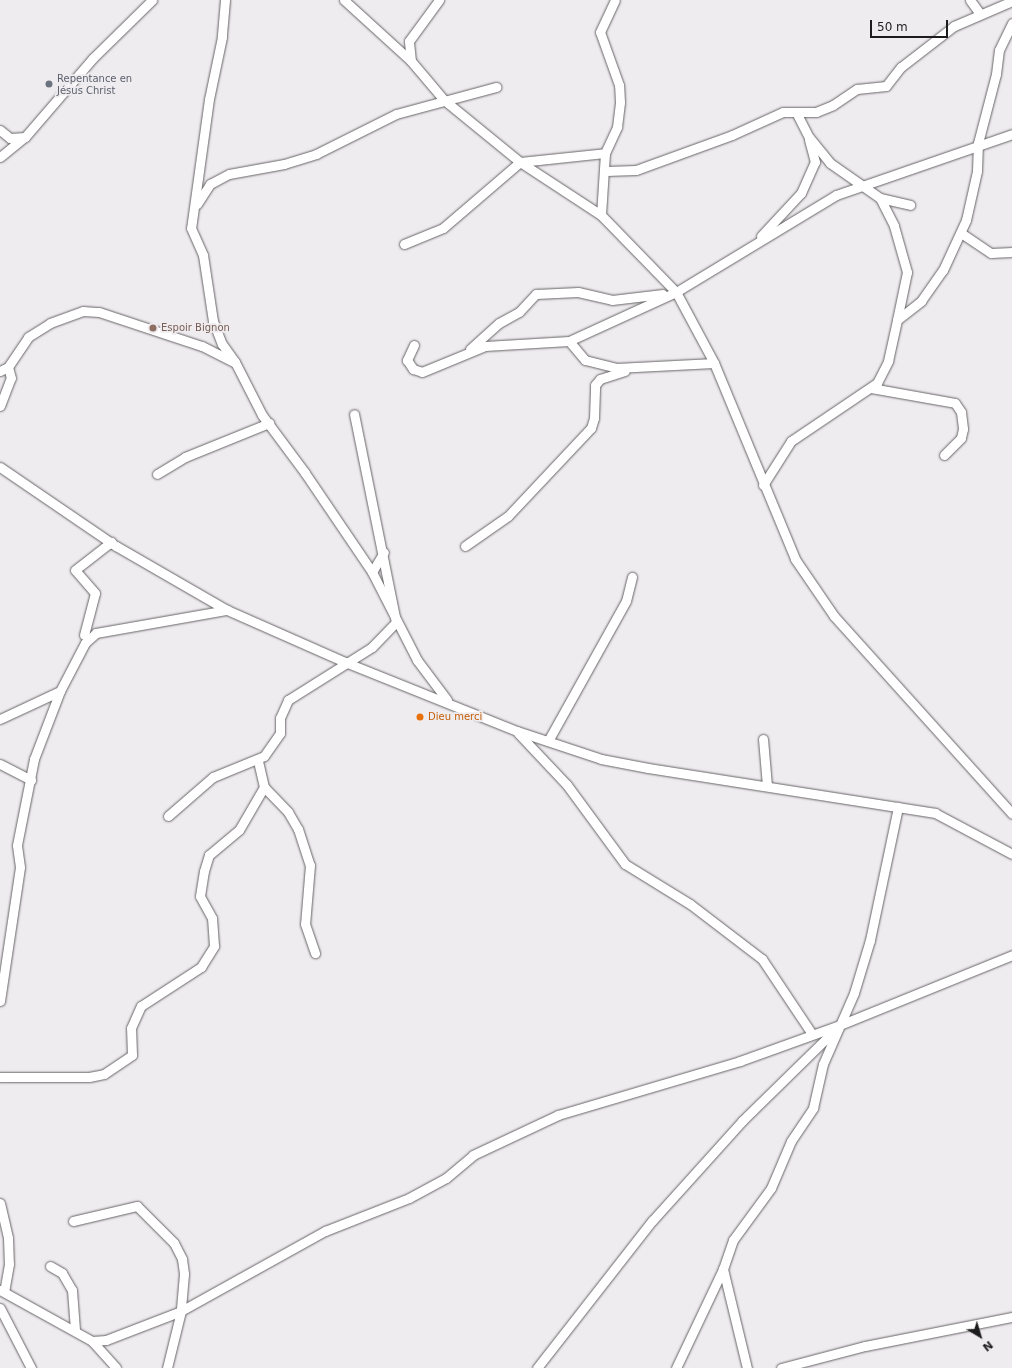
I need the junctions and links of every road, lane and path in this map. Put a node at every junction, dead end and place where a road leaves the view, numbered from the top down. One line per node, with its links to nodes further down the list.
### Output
1 (152, 0): 18 (street)
2 (225, 0): 29 (street)
3 (344, 0): 11 (street)
4 (440, 0): 10 (street)
5 (615, 0): 21 (street)
6 (970, 0): 8 (street)
7 (1012, 1): 8 (street)
8 (980, 14): 15 (street)
9 (1012, 23): 20 (street)
10 (409, 42): 11 (street); 12 (street)
11 (400, 51): 12 (street)
12 (411, 61): 14 (street)
13 (496, 87): 14 (street)
14 (444, 100): 23 (street); 29 (street)
15 (796, 112): 19 (street); 24 (street)
16 (0, 130): 18 (street)
17 (1012, 134): 20 (street)
18 (25, 137): 22 (street)
19 (809, 137): 25 (street); 32 (street)
20 (978, 143): 25 (street); 30 (street)
21 (605, 153): 23 (street); 24 (street)
22 (0, 157)
23 (520, 162): 28 (street); 31 (street)
24 (606, 171): 28 (street)
25 (859, 186): 26 (street); 32 (street)
26 (880, 198): 27 (street); 35 (street)
27 (910, 205)
28 (601, 215): 34 (street)
29 (191, 228): 39 (street)
30 (961, 233): 33 (street); 35 (street)
31 (404, 244)
32 (751, 246): 34 (street)
33 (1012, 252)
34 (676, 292): 36 (street); 38 (street); 40 (street)
35 (897, 320): 43 (street)
36 (569, 341): 38 (street); 41 (street)
37 (414, 345): 38 (street)
38 (469, 350)
39 (235, 362): 42 (street); 46 (street)
40 (714, 363): 41 (street); 50 (street)
41 (632, 368): 52 (street)
42 (4, 369): 44 (street)
43 (871, 388): 47 (street); 50 (street)
44 (0, 406)
45 (354, 414): 53 (street)
46 (269, 423): 49 (street); 54 (street)
47 (944, 455)
48 (0, 467): 51 (street)
49 (157, 474)
50 (763, 485): 72 (street)
51 (111, 542): 56 (street); 58 (street)
52 (465, 546)
53 (384, 552): 54 (street); 57 (street)
54 (372, 572): 57 (street)
55 (632, 577): 65 (street)
56 (227, 610): 59 (street); 60 (street)
57 (396, 622): 59 (street); 61 (street)
58 (84, 635)
59 (345, 662): 61 (street); 66 (street)
60 (60, 691): 62 (street); 68 (street)
61 (448, 701): 63 (street)
62 (0, 719)
63 (518, 732): 65 (street); 80 (street)
64 (763, 739): 69 (street)
65 (548, 741): 69 (street)
66 (258, 760): 70 (street); 73 (street)
67 (0, 764): 68 (street)
68 (31, 780): 77 (street)
69 (767, 786): 71 (street)
70 (264, 787): 75 (street); 81 (street)
71 (898, 807): 74 (street); 79 (street)
72 (1012, 814)
73 (168, 816)
74 (1012, 854)
75 (315, 953)
76 (1012, 955): 79 (street)
77 (2, 960): 78 (street)
78 (0, 1001)
79 (840, 1025): 80 (street); 85 (street); 95 (street)
80 (812, 1034): 88 (street)
81 (0, 1077)
82 (0, 1203): 86 (street)
83 (73, 1221): 88 (street)
84 (50, 1266): 90 (street)
85 (723, 1269): 96 (street); 97 (street)
86 (2, 1291): 90 (street)
87 (0, 1308): 92 (street)
88 (181, 1312): 91 (street); 94 (street)
89 (1012, 1318): 98 (street)
90 (75, 1330): 91 (street)
91 (92, 1341): 93 (street)
92 (31, 1368)
93 (116, 1368)
94 (167, 1368)
95 (537, 1368)
96 (676, 1368)
97 (747, 1368)
98 (781, 1368)

